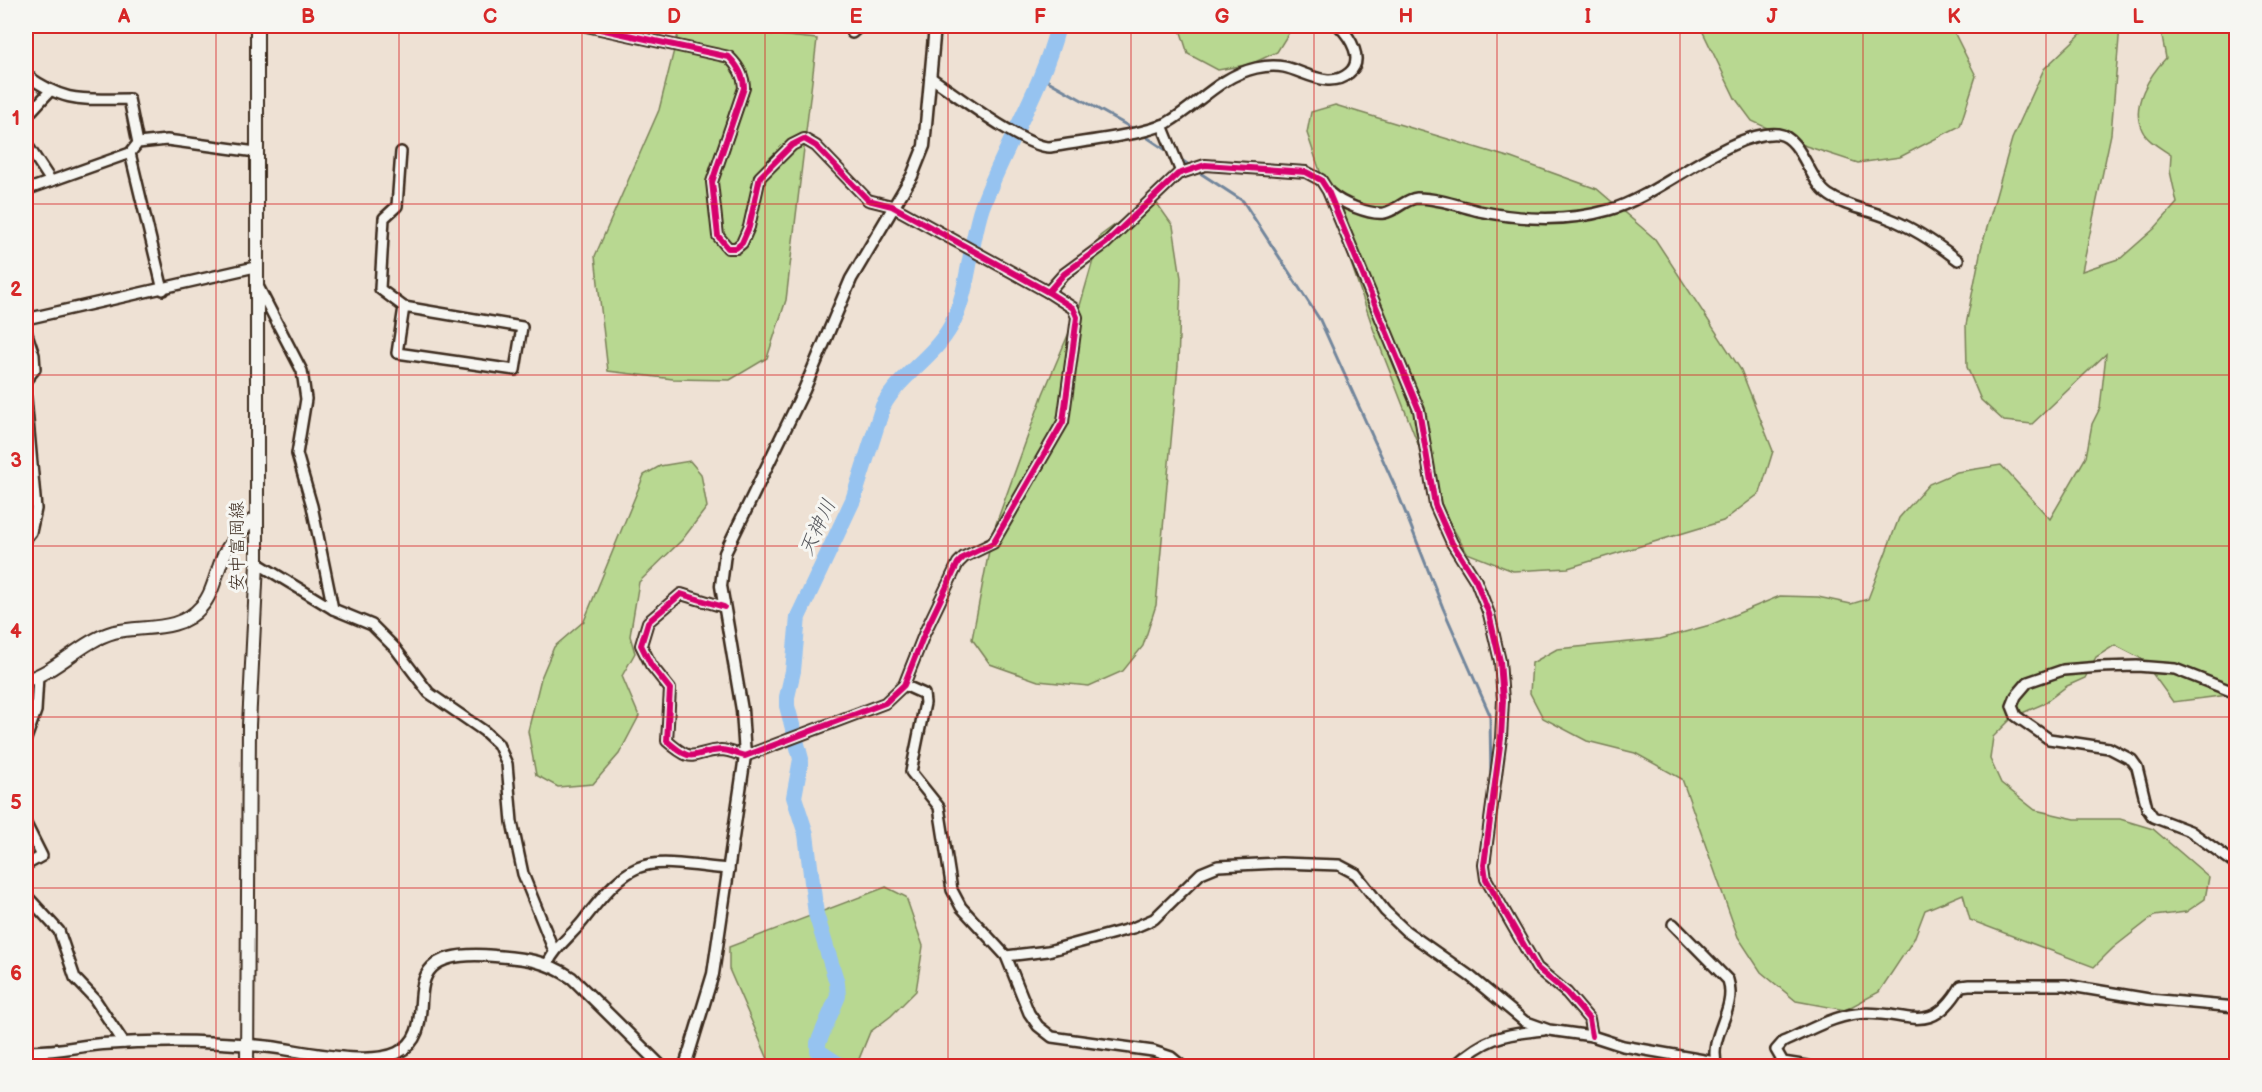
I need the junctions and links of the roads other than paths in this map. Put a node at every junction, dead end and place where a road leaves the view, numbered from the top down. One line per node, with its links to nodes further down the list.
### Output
1 (257, 26): 14 (main road, 安中富岡線)
2 (586, 26): 21 (street)
3 (860, 26): 6 (street)
4 (935, 26): 8 (street)
5 (1339, 26): 11 (street)
6 (852, 33)
7 (26, 75): 9 (street)
8 (930, 77): 11 (street); 21 (street)
9 (50, 92): 10 (street); 12 (street)
10 (26, 117)
11 (1162, 125): 17 (street)
12 (138, 142): 14 (street); 16 (street)
13 (26, 143): 18 (street)
14 (256, 152): 23 (main road, 安中富岡線)
15 (401, 152): 27 (street)
16 (130, 153): 18 (street); 25 (street)
17 (1181, 172): 20 (street); 26 (street)
18 (51, 181): 19 (street)
19 (26, 190)
20 (1328, 191): 22 (street); 54 (street)
21 (892, 206): 26 (street); 36 (street)
22 (1958, 260)
23 (255, 267): 24 (main road, 安中富岡線); 25 (street)
24 (255, 281): 33 (main road, 安中富岡線); 37 (street)
25 (163, 290): 28 (street)
26 (1048, 292): 39 (street)
27 (404, 307): 27 (street)
28 (26, 319)
29 (26, 331): 30 (street)
30 (26, 381)
31 (26, 398): 32 (street)
32 (27, 413): 34 (street)
33 (255, 518): 35 (main road, 安中富岡線); 38 (main road)
34 (26, 538)
35 (257, 563): 37 (street); 56 (main road, 安中富岡線)
36 (724, 607): 42 (street); 42 (street)
37 (333, 609): 49 (street)
38 (32, 678): 41 (street)
39 (904, 685): 42 (street); 50 (street)
40 (2236, 693): 44 (street)
41 (26, 739)
42 (745, 756): 46 (street)
43 (26, 824): 45 (street)
44 (2236, 864)
45 (26, 865)
46 (729, 869): 49 (street); 61 (street)
47 (26, 895): 55 (street)
48 (1673, 924): 58 (street)
49 (554, 951): 51 (street)
50 (1006, 956): 53 (street); 62 (street)
51 (548, 963): 56 (street); 60 (street)
52 (2236, 1006): 64 (street)
53 (1549, 1029): 54 (street); 63 (street)
54 (1592, 1036): 58 (street)
55 (124, 1043): 56 (street); 57 (street)
56 (247, 1045): 59 (main road, 安中富岡線)
57 (26, 1051)
58 (1716, 1064)
59 (247, 1066)
60 (661, 1066)
61 (685, 1066)
62 (1182, 1066)
63 (1454, 1066)
64 (1808, 1066)

